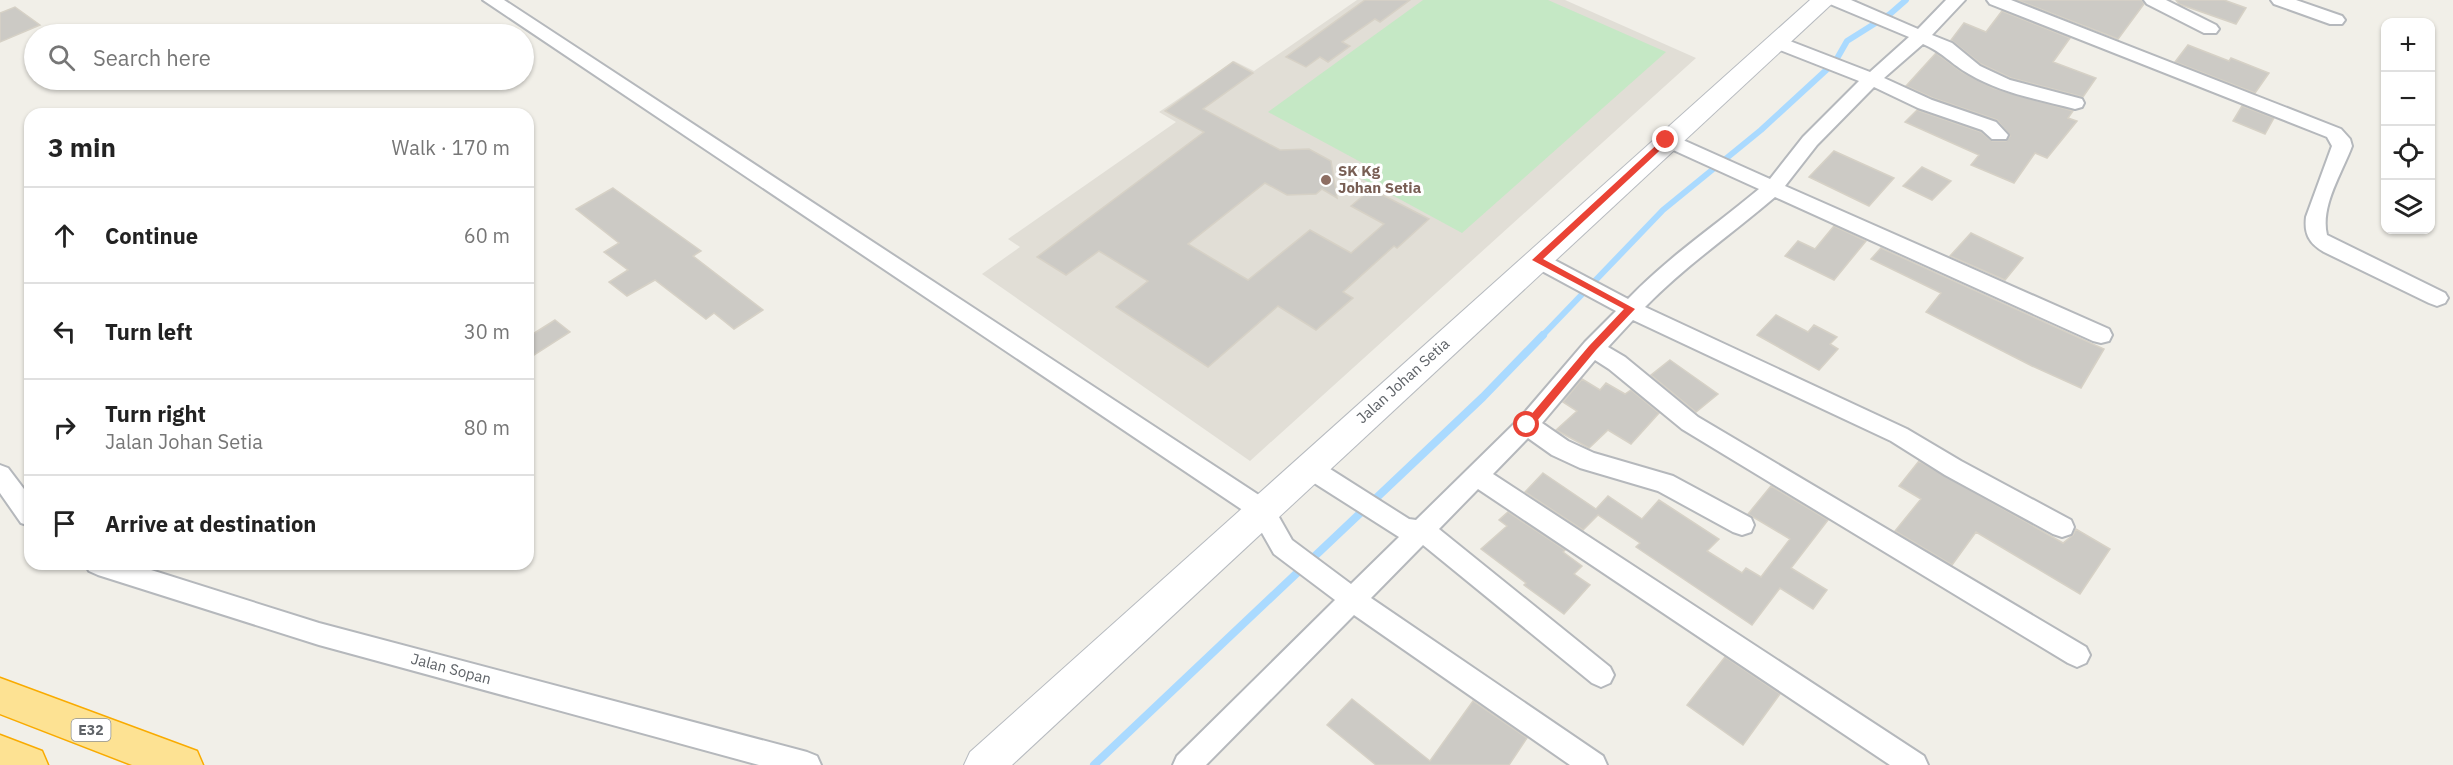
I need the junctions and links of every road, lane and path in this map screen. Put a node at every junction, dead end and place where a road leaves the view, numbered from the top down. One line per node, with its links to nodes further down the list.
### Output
1 (492, 0): 8 (street)
2 (1956, 0): 11 (street)
3 (1996, 0): 19 (street)
4 (2153, 0): 10 (street)
5 (2280, 0): 7 (street)
6 (1836, 2): 11 (street); 12 (main road, Jalan Johan Setia)
7 (2336, 20)
8 (528, 24)
9 (534, 28): 28 (street)
10 (2210, 29)
11 (1915, 33): 13 (street); 14 (street)
12 (1789, 46): 13 (street); 16 (main road, Jalan Johan Setia)
13 (1868, 78): 15 (street); 17 (street)
14 (2075, 103)
15 (1999, 135)
16 (1666, 140): 17 (street); 18 (main road, Jalan Johan Setia)
17 (1767, 185): 20 (street); 21 (street)
18 (1549, 266): 20 (street); 24 (main road, Jalan Johan Setia)
19 (2437, 298)
20 (1624, 305): 22 (street); 30 (street)
21 (2101, 335)
22 (1593, 348): 23 (street); 34 (street)
23 (1527, 425): 26 (street); 29 (street)
24 (1308, 467): 28 (main road, Jalan Johan Setia); 31 (street)
25 (0, 475): 27 (street)
26 (1477, 476): 31 (street); 44 (street)
27 (24, 508)
28 (1262, 510): 33 (street); 42 (main road, Jalan Johan Setia)
29 (1742, 525)
30 (2062, 527)
31 (1414, 530): 33 (street); 35 (street)
32 (117, 570): 41 (street, Jalan Sopan)
33 (1346, 594): 38 (street); 43 (street)
34 (2077, 655)
35 (1600, 675)
36 (0, 696): 40 (highway, E32)
37 (0, 754): 39 (highway)
38 (1200, 761)
39 (27, 765)
40 (182, 765)
41 (807, 765)
42 (984, 765)
43 (1593, 765)
44 (1914, 765)

